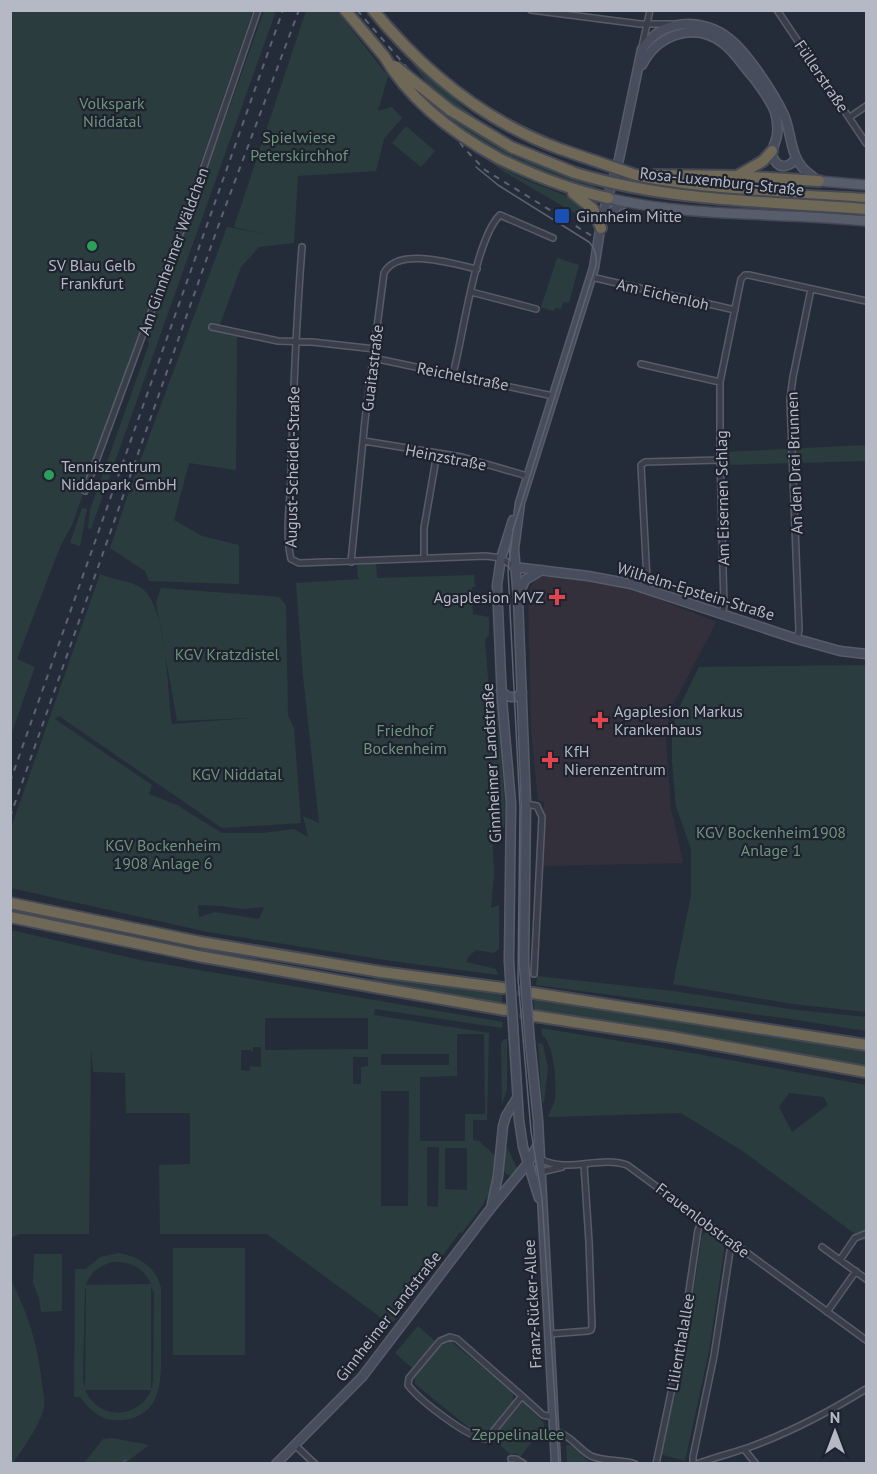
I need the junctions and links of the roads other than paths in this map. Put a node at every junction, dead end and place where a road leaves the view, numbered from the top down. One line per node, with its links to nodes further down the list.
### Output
1 (258, 10): 57 (street, Am Ginnheimer Wäldchen)
2 (345, 10): 12 (highway, Rosa-Luxemburg-Straße)
3 (373, 10): 19 (highway, Rosa-Luxemburg-Straße, bridge)
4 (531, 10): 8 (street)
5 (604, 10): 8 (street)
6 (650, 10): 9 (street, Ginnheimer Landstraße)
7 (777, 10): 15 (street, Füllerstraße)
8 (603, 20): 9 (street)
9 (647, 24): 10 (street); 11 (street, Ginnheimer Landstraße)
10 (683, 24): 11 (main road); 18 (main road)
11 (642, 49): 13 (main road, Ginnheimer Landstraße)
12 (384, 56): 23 (highway, bridge); 28 (highway, Rosa-Luxemburg-Straße, bridge)
13 (637, 76): 17 (main road, Ginnheimer Landstraße); 24 (main road, Ginnheimer Landstraße)
14 (867, 106): 15 (street)
15 (850, 117): 16 (street, Füllerstraße)
16 (867, 143)
17 (772, 151): 18 (main road); 20 (highway)
18 (796, 157): 21 (main road)
19 (636, 175): 20 (highway); 25 (highway, Rosa-Luxemburg-Straße)
20 (737, 176): 21 (highway)
21 (819, 182): 22 (main road)
22 (867, 185)
23 (562, 186): 24 (highway); 32 (highway)
24 (610, 196): 26 (main road); 30 (main road, Ginnheimer Landstraße); 32 (main road, Ginnheimer Landstraße)
25 (867, 199)
26 (628, 202): 29 (main road); 30 (main road)
27 (752, 205): 29 (main road)
28 (867, 209)
29 (716, 212): 31 (main road)
30 (607, 218): 34 (main road, Ginnheimer Landstraße)
31 (867, 221)
32 (601, 228): 34 (main road, Ginnheimer Landstraße)
33 (553, 238): 38 (street)
34 (598, 243): 39 (main road, Ginnheimer Landstraße)
35 (302, 247): 36 (street)
36 (301, 262): 37 (street); 46 (street)
37 (309, 263)
38 (477, 269): 41 (street); 47 (street, Guaitastraße)
39 (591, 277): 44 (street, Am Eichenloh); 52 (main road, Ginnheimer Landstraße)
40 (811, 289): 42 (street, Am Eisernen Schlag); 44 (street, Am Eisernen Schlag); 68 (street, An den Drei Brunnen)
41 (471, 292): 43 (street); 50 (street)
42 (867, 301)
43 (536, 309)
44 (735, 310): 51 (street, Am Eisernen Schlag)
45 (212, 327): 46 (street)
46 (297, 341): 47 (street); 61 (street, August-Scheidel-Straße)
47 (375, 349): 48 (street, Guaitastraße)
48 (373, 358): 50 (street, Reichelstraße); 53 (street, Guaitastraße)
49 (641, 364): 51 (street)
50 (453, 374): 52 (street, Reichelstraße)
51 (720, 382): 55 (street, Am Eisernen Schlag)
52 (553, 396): 56 (main road, Ginnheimer Landstraße)
53 (364, 441): 54 (street, Heinzstraße); 61 (street, Guaitastraße)
54 (437, 453): 56 (street, Heinzstraße); 59 (street)
55 (720, 459): 65 (street); 67 (street, Am Eisernen Schlag)
56 (527, 476): 58 (main road, Ginnheimer Landstraße)
57 (85, 491)
58 (520, 503): 60 (main road, Ginnheimer Landstraße); 62 (main road, Ginnheimer Landstraße)
59 (424, 558): 60 (street, August-Scheidel-Straße); 61 (street, August-Scheidel-Straße)
60 (501, 558): 62 (street, August-Scheidel-Straße); 64 (main road, Ginnheimer Landstraße)
61 (351, 562)
62 (514, 567): 63 (main road, Wilhelm-Epstein-Straße); 64 (main road); 66 (main road, Ginnheimer Landstraße)
63 (543, 570): 65 (main road, Wilhelm-Epstein-Straße); 66 (main road)
64 (497, 585): 70 (main road, Ginnheimer Landstraße)
65 (646, 589): 67 (main road, Wilhelm-Epstein-Straße)
66 (518, 599): 71 (main road, Ginnheimer Landstraße)
67 (721, 614): 68 (main road, Wilhelm-Epstein-Straße)
68 (797, 639): 69 (main road, Wilhelm-Epstein-Straße)
69 (867, 654)
70 (502, 692): 71 (main road); 82 (main road, Ginnheimer Landstraße, bridge)
71 (522, 693): 72 (main road, Ginnheimer Landstraße)
72 (526, 804): 75 (street, Ginnheimer Landstraße); 83 (main road, Ginnheimer Landstraße, bridge)
73 (10, 903): 76 (highway)
74 (10, 917): 78 (highway)
75 (534, 974)
76 (503, 988)
77 (533, 993): 80 (highway)
78 (505, 1010)
79 (535, 1016): 81 (highway)
80 (867, 1045)
81 (867, 1072)
82 (517, 1098): 85 (main road, Ginnheimer Landstraße); 86 (main road, Ginnheimer Landstraße)
83 (540, 1142): 84 (main road, Franz-Rücker-Allee); 85 (main road, Ginnheimer Landstraße)
84 (540, 1159): 87 (street, Frauenlobstraße); 89 (main road, Franz-Rücker-Allee)
85 (528, 1163): 90 (main road, Ginnheimer Landstraße); 91 (main road, Ginnheimer Landstraße)
86 (500, 1164): 91 (main road); 92 (main road, Ginnheimer Landstraße)
87 (567, 1165): 88 (street, Frauenlobstraße); 89 (street, Frauenlobstraße)
88 (584, 1165): 94 (street, Frauenlobstraße); 102 (street)
89 (541, 1172): 90 (main road); 93 (main road, Franz-Rücker-Allee)
90 (531, 1174): 91 (main road); 93 (main road, Ginnheimer Landstraße)
91 (516, 1178): 92 (main road, Ginnheimer Landstraße)
92 (491, 1208): 108 (main road, Ginnheimer Landstraße)
93 (542, 1216): 102 (main road, Franz-Rücker-Allee)
94 (702, 1221): 96 (street, Frauenlobstraße); 116 (street, Lilienthalallee)
95 (866, 1234): 98 (street)
96 (733, 1244): 101 (street, Frauenlobstraße); 117 (street)
97 (822, 1247): 98 (street)
98 (840, 1260): 99 (street)
99 (856, 1271): 100 (street); 101 (street)
100 (867, 1279)
101 (827, 1312): 103 (street, Frauenlobstraße)
102 (549, 1334): 106 (main road, Franz-Rücker-Allee)
103 (867, 1340)
104 (867, 1389): 109 (street)
105 (522, 1396): 105 (street); 106 (street)
106 (554, 1417): 107 (main road, Franz-Rücker-Allee)
107 (555, 1432): 114 (main road, Franz-Rücker-Allee); 115 (street)
108 (295, 1445): 111 (main road, Ginnheimer Landstraße); 112 (street)
109 (744, 1449): 117 (street); 118 (street)
110 (511, 1460): 113 (street)
111 (276, 1464)
112 (315, 1464)
113 (524, 1464)
114 (556, 1464)
115 (635, 1464)
116 (656, 1464)
117 (695, 1464)
118 (756, 1464)

